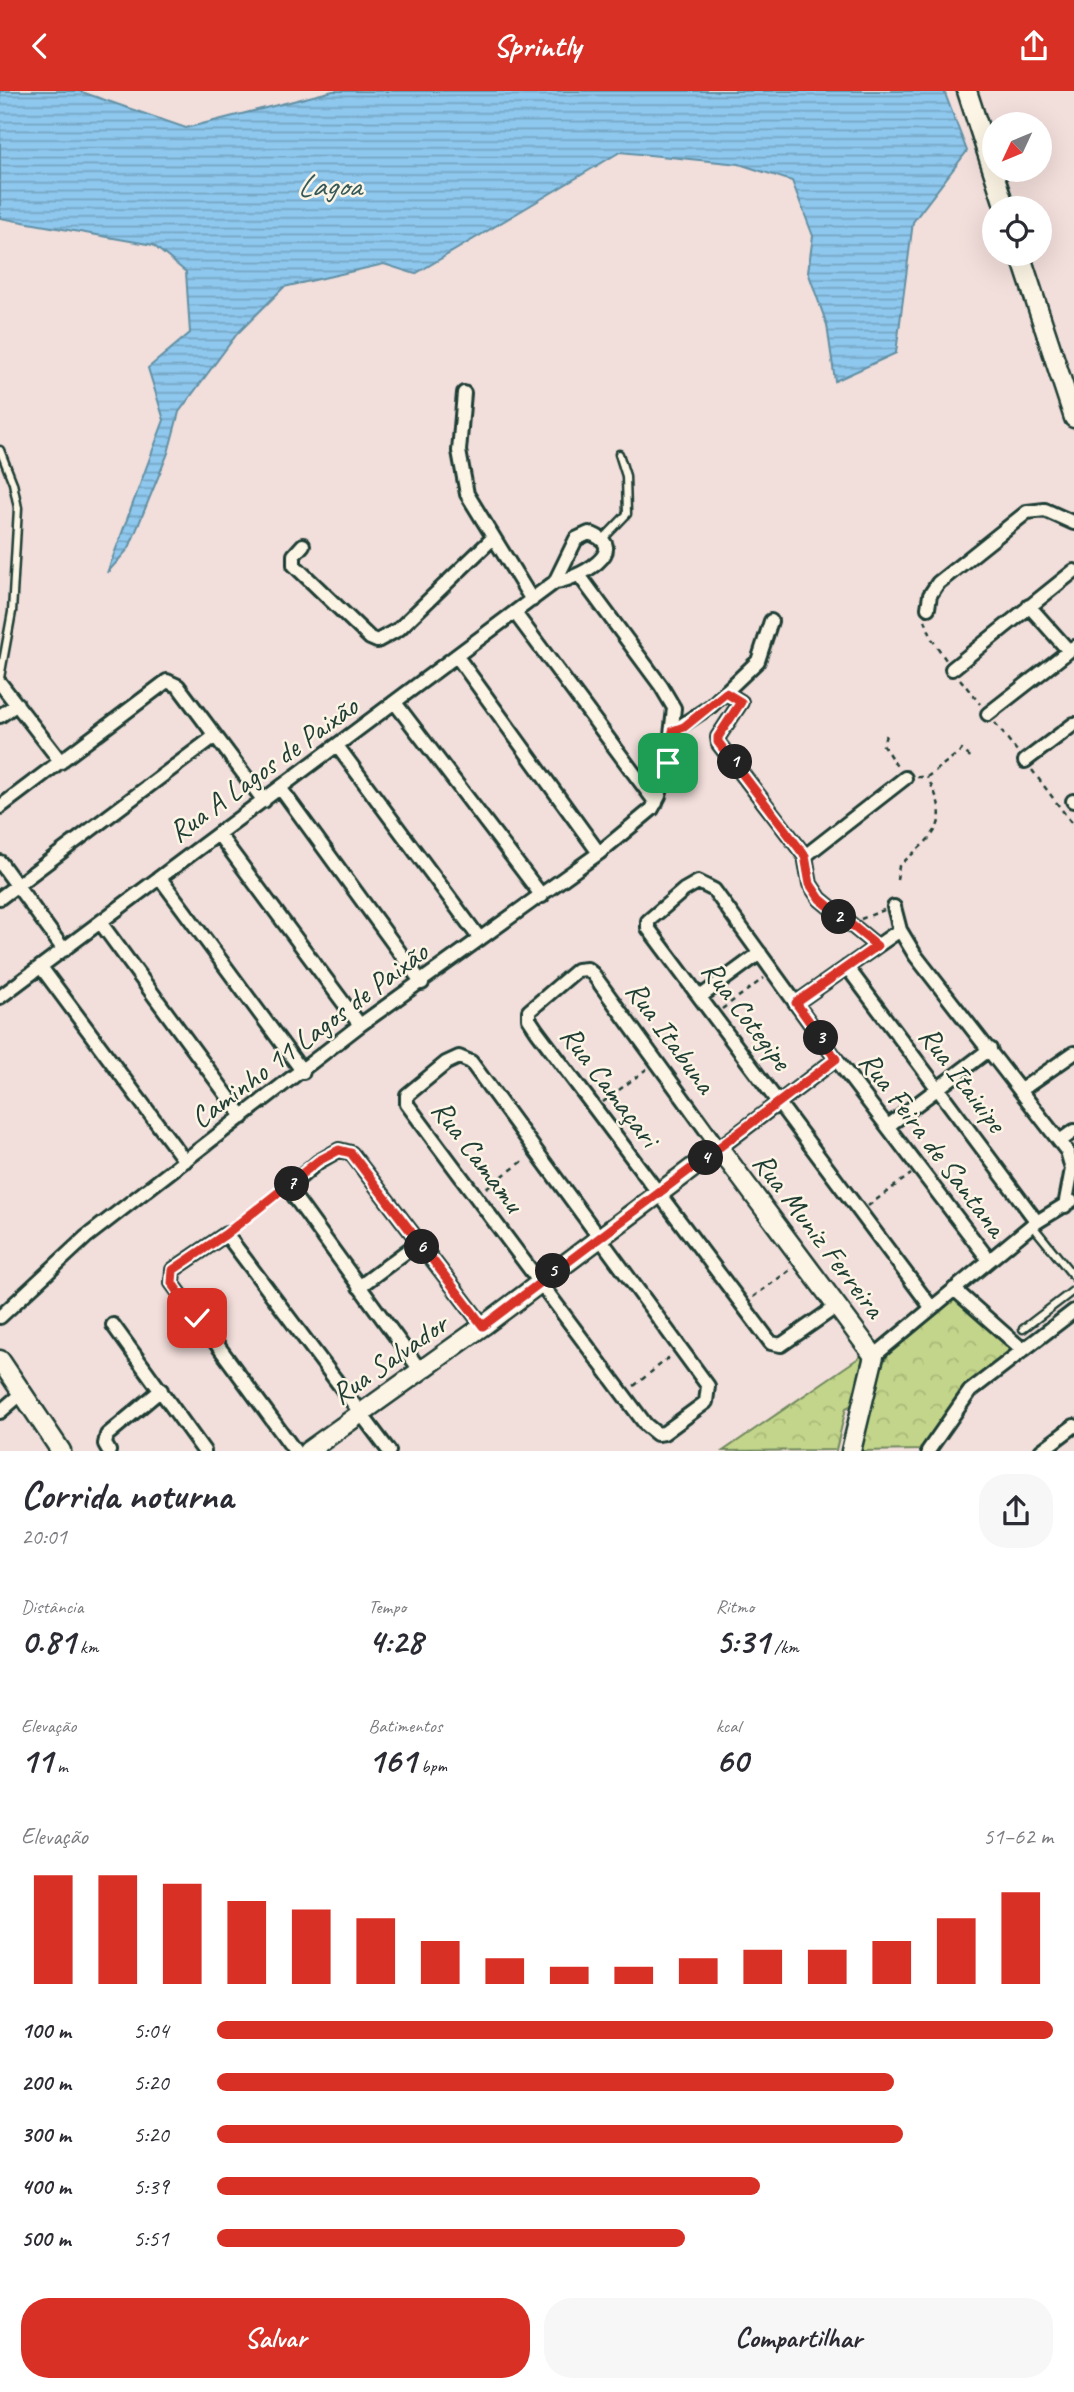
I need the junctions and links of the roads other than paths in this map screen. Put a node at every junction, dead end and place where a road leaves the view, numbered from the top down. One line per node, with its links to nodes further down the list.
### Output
1 (967, 91): 2 (street)
2 (1001, 196)
3 (1024, 266): 5 (street)
4 (464, 393): 9 (street)
5 (1074, 418)
6 (0, 450): 23 (lane)
7 (619, 454): 10 (lane)
8 (1074, 523): 17 (street)
9 (494, 538): 11 (street); 15 (street)
10 (601, 541): 13 (street, Rua A Lagos de Paixão); 14 (street, Rua A Lagos de Paixão)
11 (303, 545)
12 (1074, 571): 16 (street)
13 (579, 575): 14 (street, Rua A Lagos de Paixão); 30 (street)
14 (555, 582): 15 (street, Rua A Lagos de Paixão)
15 (533, 600): 18 (street, Rua A Lagos de Paixão)
16 (1029, 606): 20 (street); 22 (street)
17 (928, 608)
18 (515, 613): 21 (street, Rua A Lagos de Paixão); 38 (street)
19 (771, 621): 24 (street)
20 (1071, 649): 27 (street)
21 (458, 658): 26 (street, Rua A Lagos de Paixão); 41 (street)
22 (952, 669)
23 (0, 680): 25 (street)
24 (726, 693): 30 (street); 42 (street)
25 (17, 704): 28 (street); 34 (street)
26 (396, 704): 32 (street, Rua A Lagos de Paixão); 47 (street)
27 (988, 714)
28 (0, 716)
29 (1074, 724): 33 (street)
30 (673, 731): 38 (street)
31 (215, 736): 34 (street); 37 (street); 45 (street)
32 (338, 747): 36 (street, Rua A Lagos de Paixão); 52 (street)
33 (1025, 761)
34 (61, 762): 39 (street)
35 (905, 778): 42 (street)
36 (281, 789): 37 (street, Rua A Lagos de Paixão); 59 (street)
37 (264, 801): 40 (street, Rua A Lagos de Paixão)
38 (656, 803): 41 (street, Caminho 11 Lagos de Paixão)
39 (0, 807)
40 (219, 835): 44 (street, Rua A Lagos de Paixão); 63 (street)
41 (599, 853): 47 (street, Caminho 11 Lagos de Paixão)
42 (805, 856): 53 (street)
43 (0, 862): 45 (street)
44 (160, 878): 50 (street, Rua A Lagos de Paixão); 67 (street)
45 (17, 885): 48 (street); 54 (street)
46 (677, 895): 55 (street, Rua Feira de Santana); 61 (street, Rua Cotegipe)
47 (542, 896): 52 (street, Caminho 11 Lagos de Paixão)
48 (0, 898)
49 (894, 907): 51 (street)
50 (100, 922): 54 (street, Rua A Lagos de Paixão); 71 (street)
51 (900, 930): 53 (street); 64 (street)
52 (480, 939): 59 (street, Caminho 11 Lagos de Paixão)
53 (877, 946): 57 (street)
54 (64, 950): 56 (street, Rua A Lagos de Paixão)
55 (760, 953): 61 (street); 62 (street, Rua Feira de Santana)
56 (41, 967): 60 (street, Rua A Lagos de Paixão); 76 (street)
57 (847, 967): 62 (street); 68 (street, Rua Itaiuipe)
58 (573, 973): 75 (street, Rua Itabuna); 77 (street, Rua Camaçari)
59 (422, 983): 63 (street, Caminho 11 Lagos de Paixão)
60 (0, 997)
61 (700, 997): 70 (street, Rua Cotegipe)
62 (796, 1003): 66 (street, Rua Feira de Santana)
63 (360, 1025): 67 (street, Caminho 11 Lagos de Paixão)
64 (990, 1049): 68 (street); 69 (street)
65 (1074, 1053): 69 (street)
66 (836, 1059): 70 (street, Rua Salvador); 72 (street, Rua Feira de Santana)
67 (303, 1072): 71 (street, Caminho 11 Lagos de Paixão)
68 (937, 1089): 72 (street); 80 (street, Rua Itaiuipe)
69 (1021, 1090): 74 (street)
70 (779, 1102): 75 (street, Rua Salvador); 90 (street, Rua Cotegipe)
71 (243, 1117): 76 (street, Caminho 11 Lagos de Paixão)
72 (888, 1126): 83 (street, Rua Feira de Santana)
73 (1074, 1131): 74 (street)
74 (1060, 1141): 78 (street)
75 (719, 1148): 77 (street, Rua Salvador); 89 (street, Rua Muniz Ferreira)
76 (185, 1161): 92 (street, Caminho 11 Lagos de Paixão)
77 (657, 1193): 81 (street, Rua Salvador); 89 (street, Rua Camaçari)
78 (1069, 1203): 79 (street); 80 (street, Rua Muniz Ferreira)
79 (1074, 1218)
80 (1035, 1224): 83 (street, Rua Muniz Ferreira); 84 (lane)
81 (597, 1238): 85 (street, Rua Salvador); 85 (street, Rua Camamu); 85 (street, Rua Camamu)
82 (419, 1242): 86 (street); 86 (street); 94 (street)
83 (989, 1260): 87 (street, Rua Muniz Ferreira)
84 (1074, 1277)
85 (539, 1282): 94 (street, Rua Salvador)
86 (359, 1287): 99 (street)
87 (954, 1289): 90 (street, Rua Muniz Ferreira); 96 (street)
88 (1074, 1290): 95 (lane)
89 (836, 1306): 97 (street, Rua Muniz Ferreira)
90 (931, 1307): 97 (street, Rua Muniz Ferreira)
91 (1074, 1311): 96 (street)
92 (0, 1317)
93 (113, 1325): 100 (street)
94 (483, 1326): 99 (street, Rua Salvador)
95 (1023, 1329)
96 (1023, 1350): 113 (street)
97 (874, 1356): 112 (street, Rua Muniz Ferreira)
98 (1, 1363): 101 (street)
99 (420, 1370): 103 (street, Rua Salvador)
100 (161, 1390): 107 (street); 108 (street)
101 (22, 1393): 102 (street); 106 (street)
102 (0, 1412)
103 (361, 1412): 109 (street); 110 (street, Rua Salvador); 111 (street)
104 (1074, 1426): 105 (street)
105 (1043, 1450)
106 (61, 1451)
107 (109, 1451)
108 (204, 1451)
109 (295, 1451)
110 (308, 1451)
111 (389, 1451)
112 (850, 1451)
113 (928, 1451)

